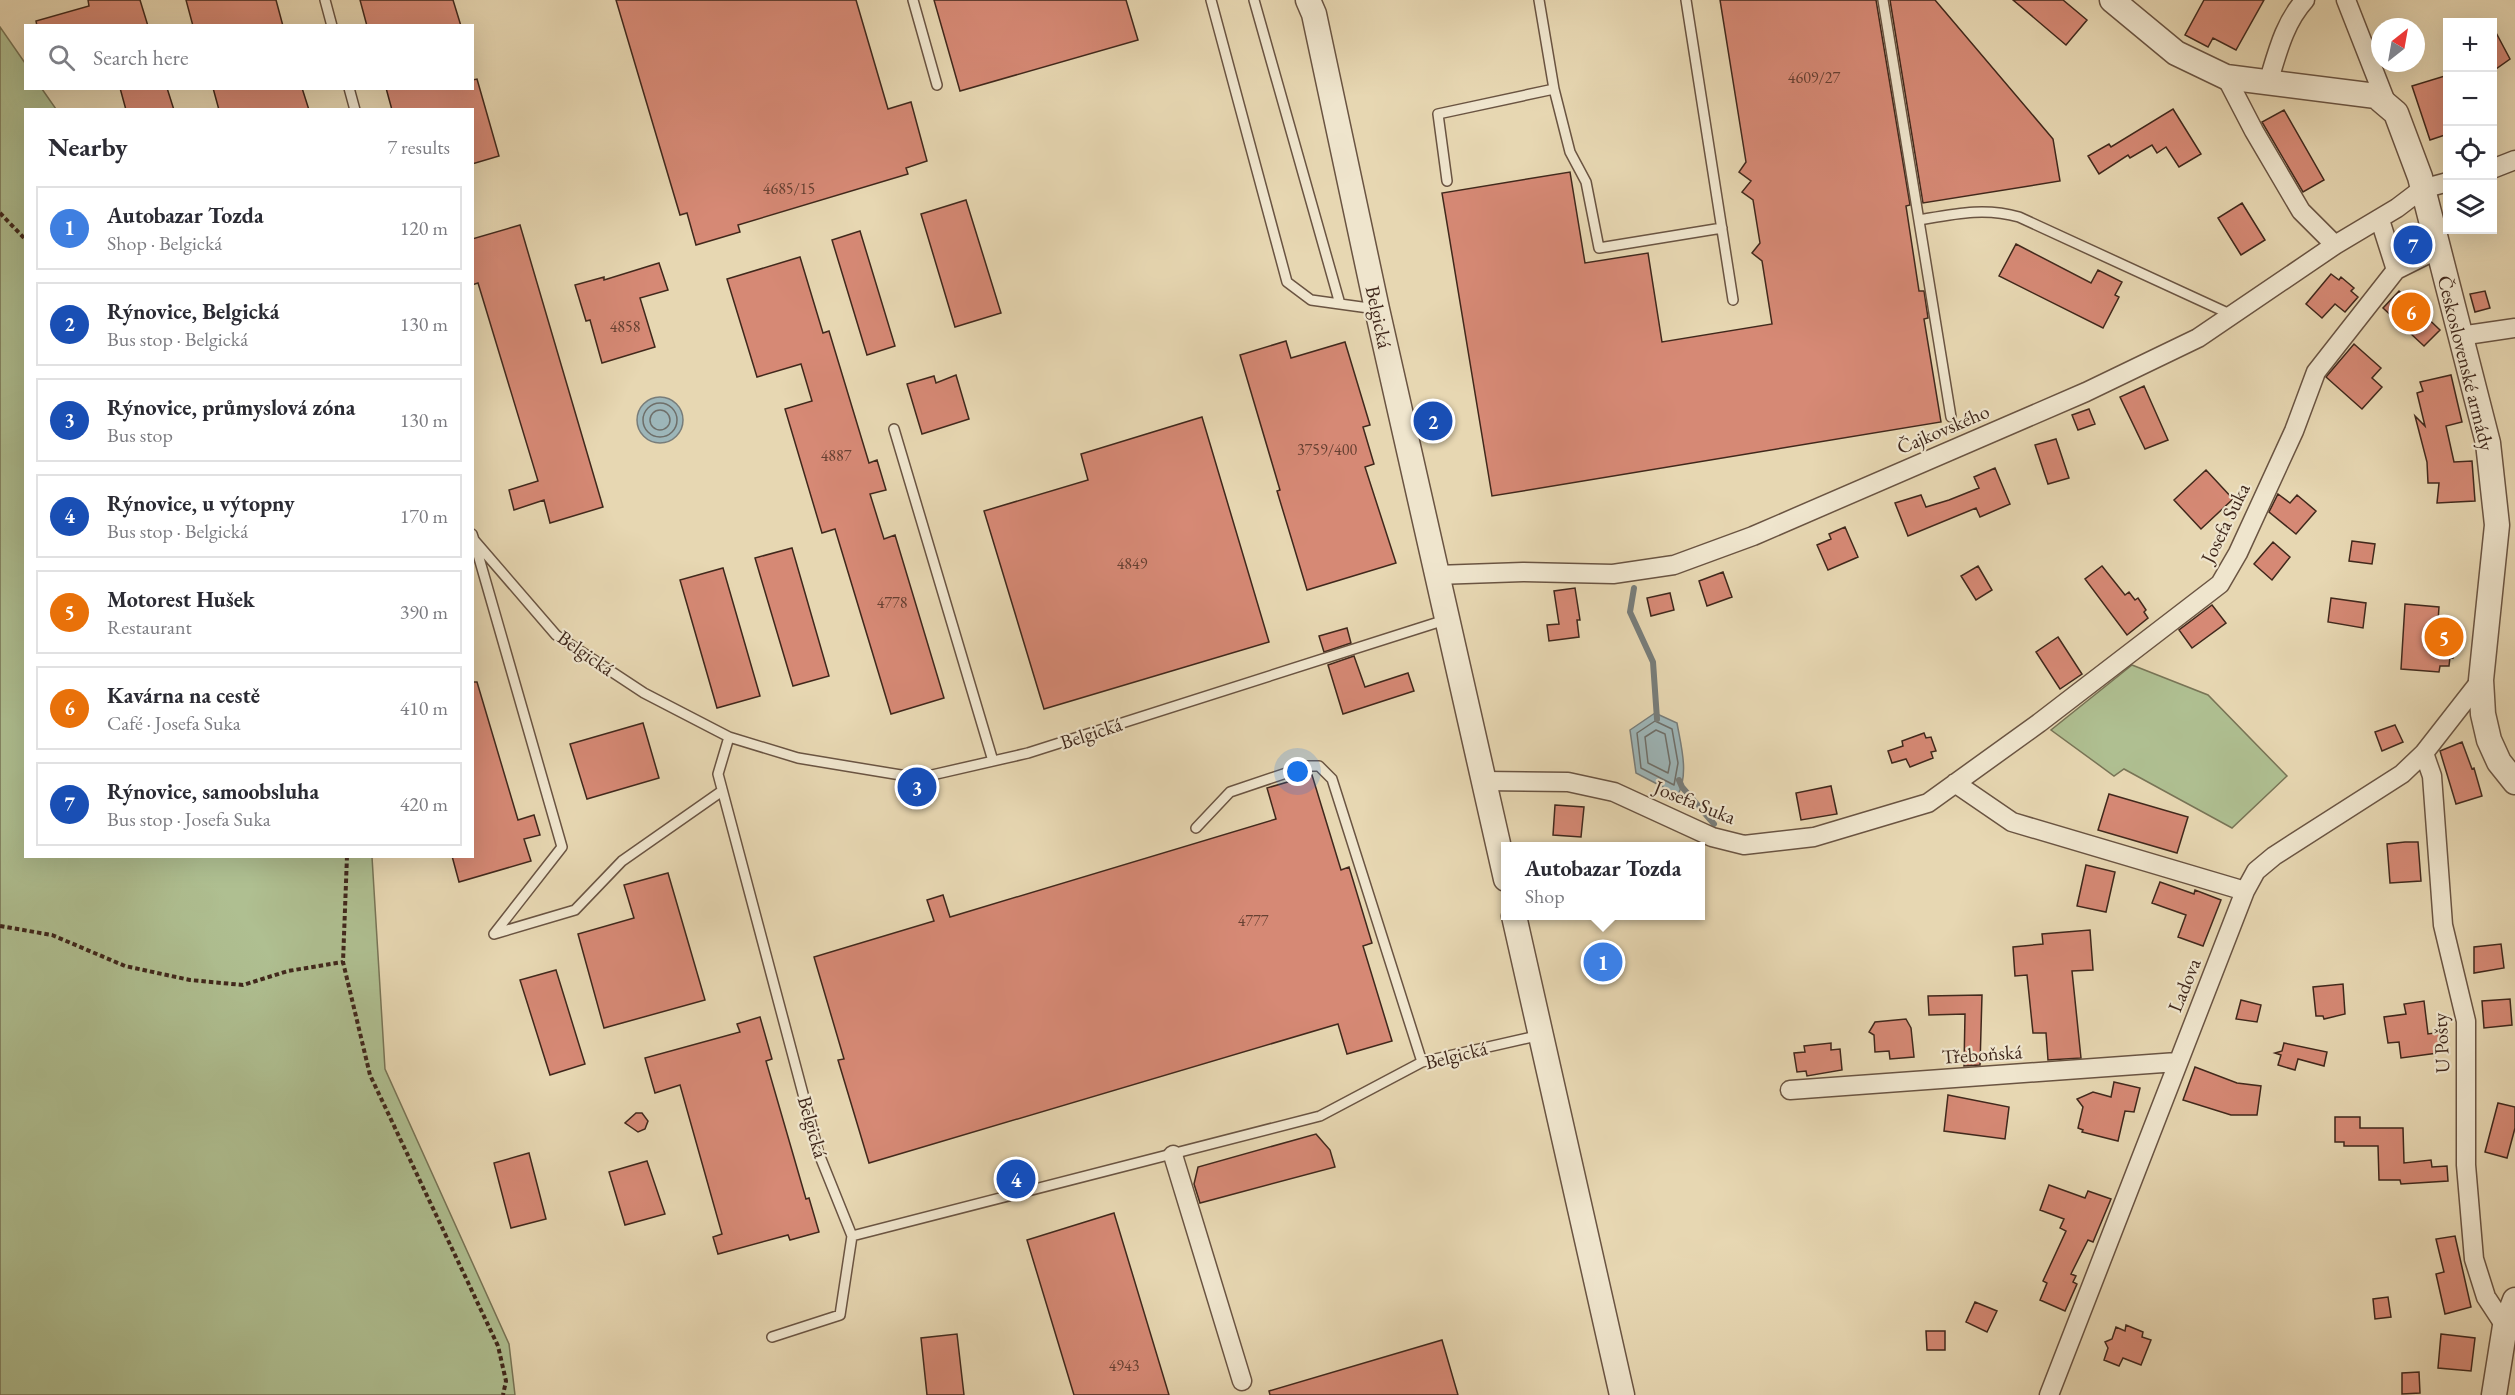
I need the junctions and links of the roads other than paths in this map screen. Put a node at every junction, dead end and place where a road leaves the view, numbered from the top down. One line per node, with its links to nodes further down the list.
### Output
1 (325, 0): 12 (lane)
2 (913, 0): 15 (lane)
3 (1211, 0): 32 (lane)
4 (1254, 0): 32 (lane)
5 (1539, 0): 16 (lane)
6 (1686, 0): 27 (lane)
7 (1883, 0): 25 (lane)
8 (2112, 0): 13 (street)
9 (2305, 0): 14 (street)
10 (2346, 0): 18 (street)
11 (1313, 5): 33 (street, Belgická)
12 (331, 24)
13 (2226, 77): 14 (street); 28 (street)
14 (2268, 83): 18 (street)
15 (937, 85)
16 (1554, 89): 22 (lane); 27 (lane)
17 (350, 90): 19 (lane)
18 (2386, 102): 24 (street, Československé armády)
19 (354, 108)
20 (2515, 160): 21 (street)
21 (2497, 167)
22 (1447, 181)
23 (2443, 183): 24 (street)
24 (2422, 189): 26 (street, Čajkovského); 29 (street, Československé armády)
25 (1919, 220): 34 (lane); 37 (lane)
26 (2380, 220): 28 (street, Čajkovského); 30 (street)
27 (1722, 228): 31 (lane)
28 (2335, 245): 34 (street, Čajkovského)
29 (2438, 249): 30 (street, Josefa Suka); 36 (street, Československé armády)
30 (2396, 270): 49 (street, Josefa Suka)
31 (1733, 300)
32 (1340, 304): 33 (lane)
33 (1377, 309): 41 (street, Belgická)
34 (2232, 315): 41 (street, Čajkovského)
35 (2515, 328): 36 (street)
36 (2460, 336): 43 (street, Československé armády)
37 (1951, 417)
38 (894, 429): 46 (lane)
39 (474, 538): 44 (lane, Belgická)
40 (474, 540): 50 (lane)
41 (1437, 574): 42 (street, Belgická)
42 (1447, 620): 46 (lane, Belgická); 47 (street, Belgická)
43 (2481, 680): 45 (street, Ladova); 48 (street, Československé armády)
44 (729, 737): 46 (lane, Belgická); 50 (lane, Belgická)
45 (2424, 753): 53 (street, Ladova); 62 (street, U Pošty)
46 (993, 761)
47 (1483, 781): 49 (street, Josefa Suka); 52 (street, Belgická)
48 (2515, 782)
49 (1955, 783): 53 (street)
50 (723, 791): 60 (lane, Belgická)
51 (1196, 828): 56 (lane)
52 (1501, 858)
53 (2245, 891): 57 (street, Ladova)
54 (1515, 920): 55 (street)
55 (1541, 1035): 56 (lane, Belgická); 65 (street)
56 (1422, 1062): 59 (lane, Belgická)
57 (2177, 1062): 58 (street, Třeboňská); 66 (street, Ladova)
58 (1790, 1090)
59 (1173, 1155): 60 (lane, Belgická); 64 (street)
60 (852, 1236): 63 (lane)
61 (2515, 1300): 62 (street)
62 (2505, 1326): 67 (street)
63 (772, 1337)
64 (1242, 1381)
65 (1622, 1395)
66 (2049, 1395)
67 (2494, 1395)

